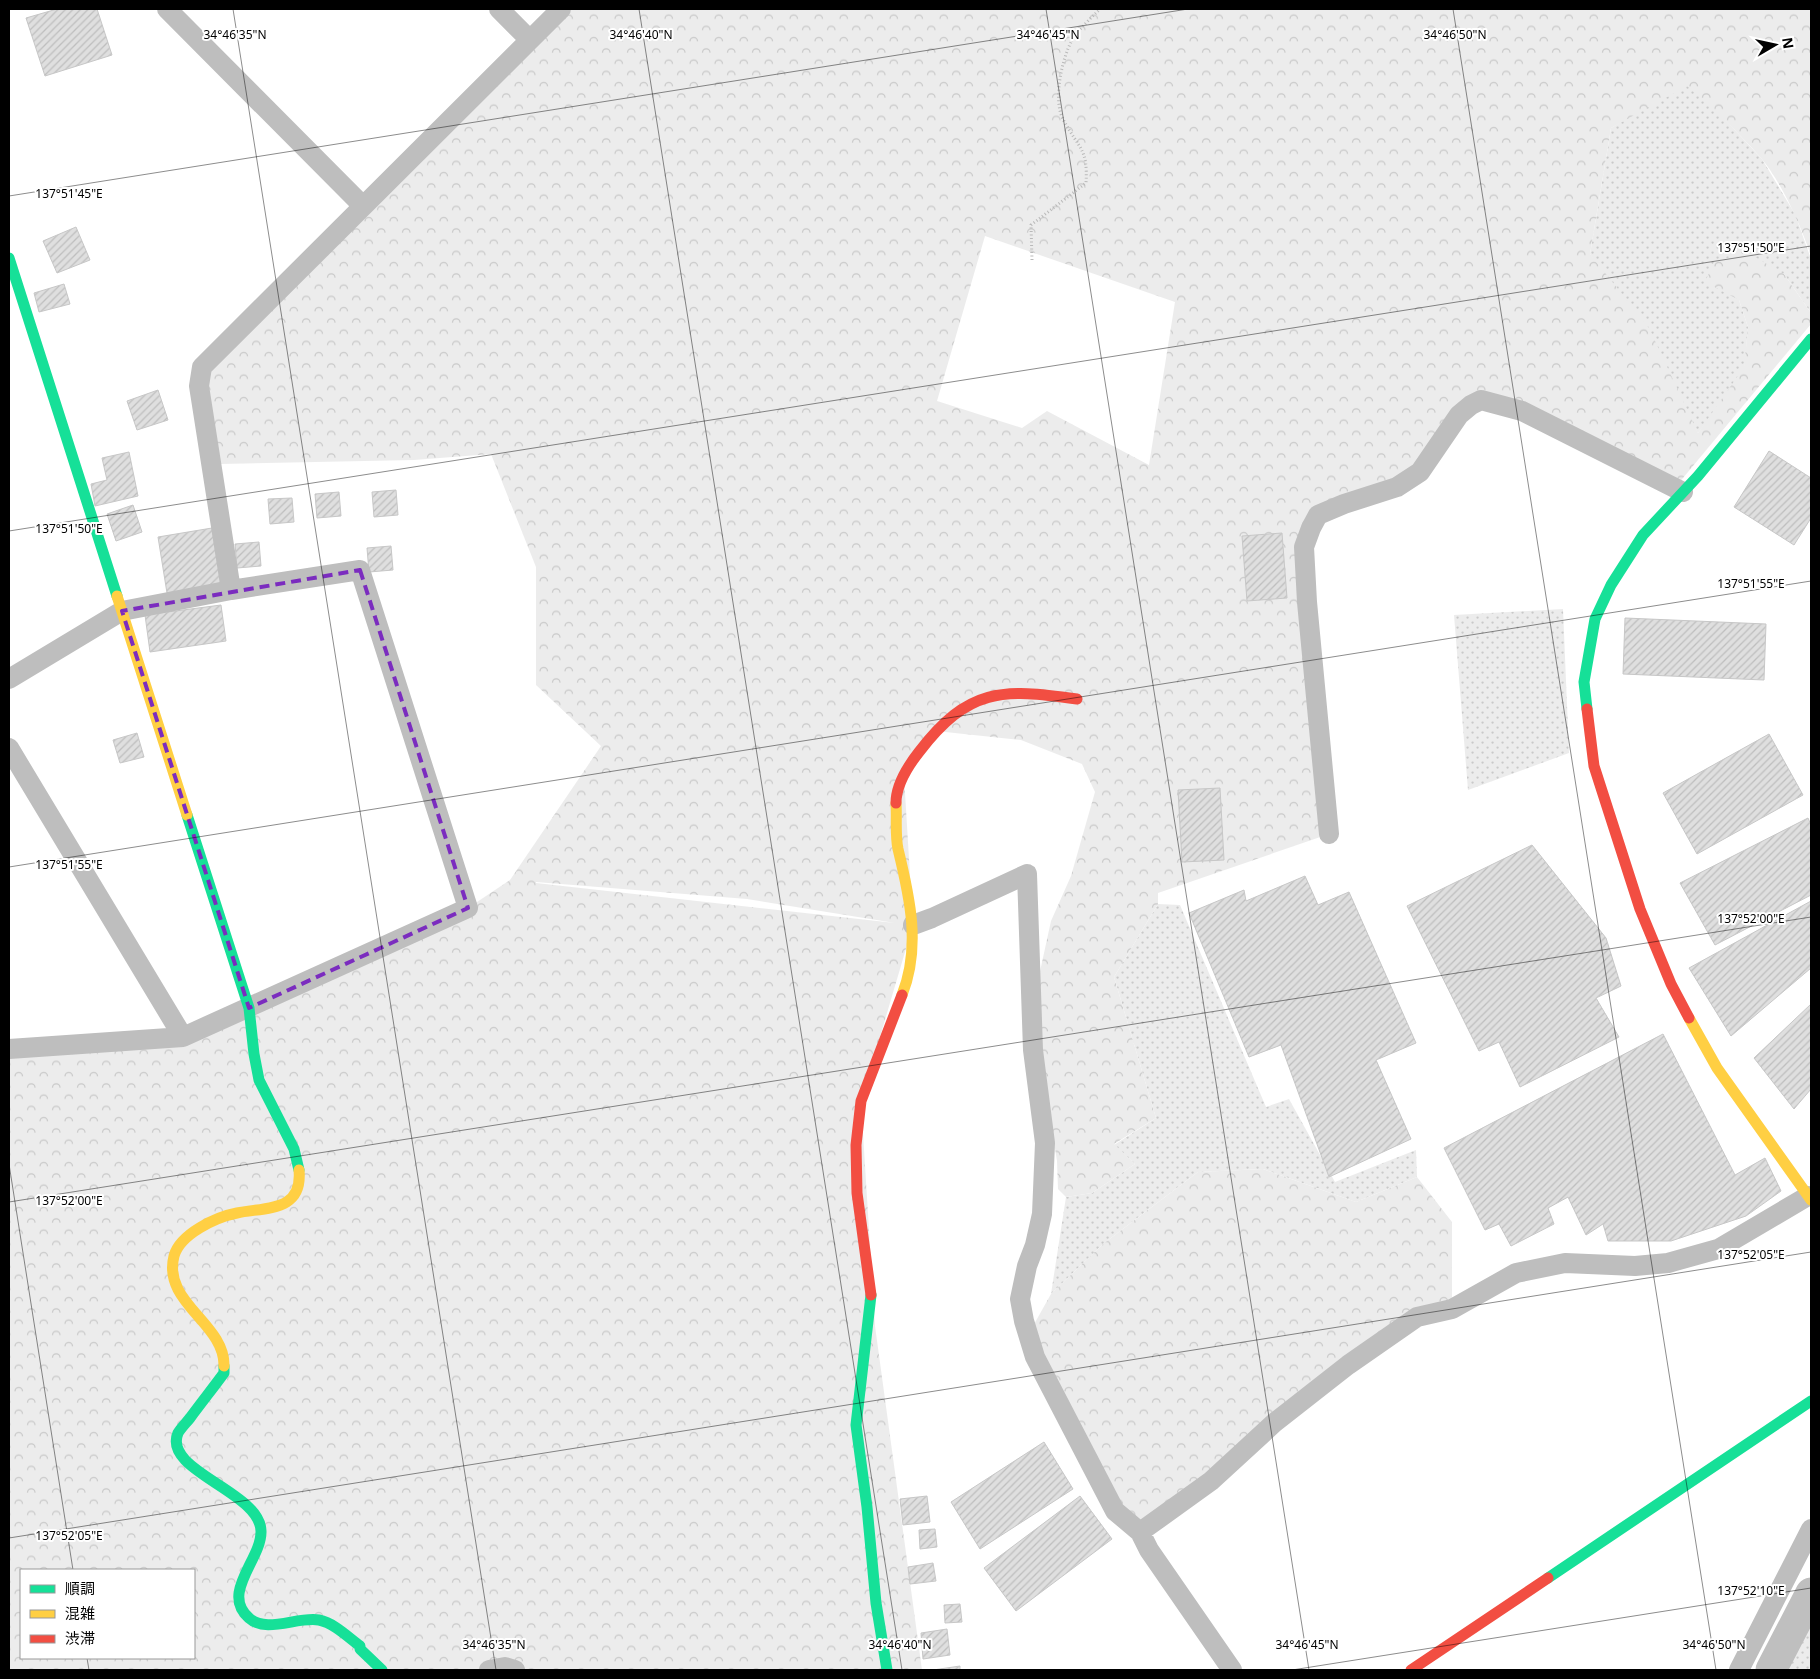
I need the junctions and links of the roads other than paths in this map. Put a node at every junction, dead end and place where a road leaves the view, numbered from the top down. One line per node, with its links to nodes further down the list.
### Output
1 (167, 9): 5 (street)
2 (499, 9): 4 (street)
3 (561, 9): 4 (street)
4 (529, 39): 5 (street)
5 (363, 206): 9 (street)
6 (9, 258): 10 (street)
7 (1811, 339): 8 (street)
8 (1683, 492): 14 (street); 19 (street)
9 (232, 590): 10 (street); 16 (street)
10 (122, 611): 11 (street); 16 (street)
11 (9, 679)
12 (1077, 699): 15 (street)
13 (9, 748): 17 (street)
14 (1329, 834)
15 (913, 925): 22 (street); 26 (street)
16 (249, 1008): 17 (street); 23 (street)
17 (183, 1037): 18 (street)
18 (9, 1049)
19 (1810, 1198): 22 (street)
20 (1811, 1401): 28 (street)
21 (1811, 1529): 29 (street)
22 (1140, 1532): 27 (street)
23 (382, 1670)
24 (489, 1670): 25 (street)
25 (515, 1670)
26 (888, 1670)
27 (1232, 1670)
28 (1412, 1670)
29 (1739, 1670)

